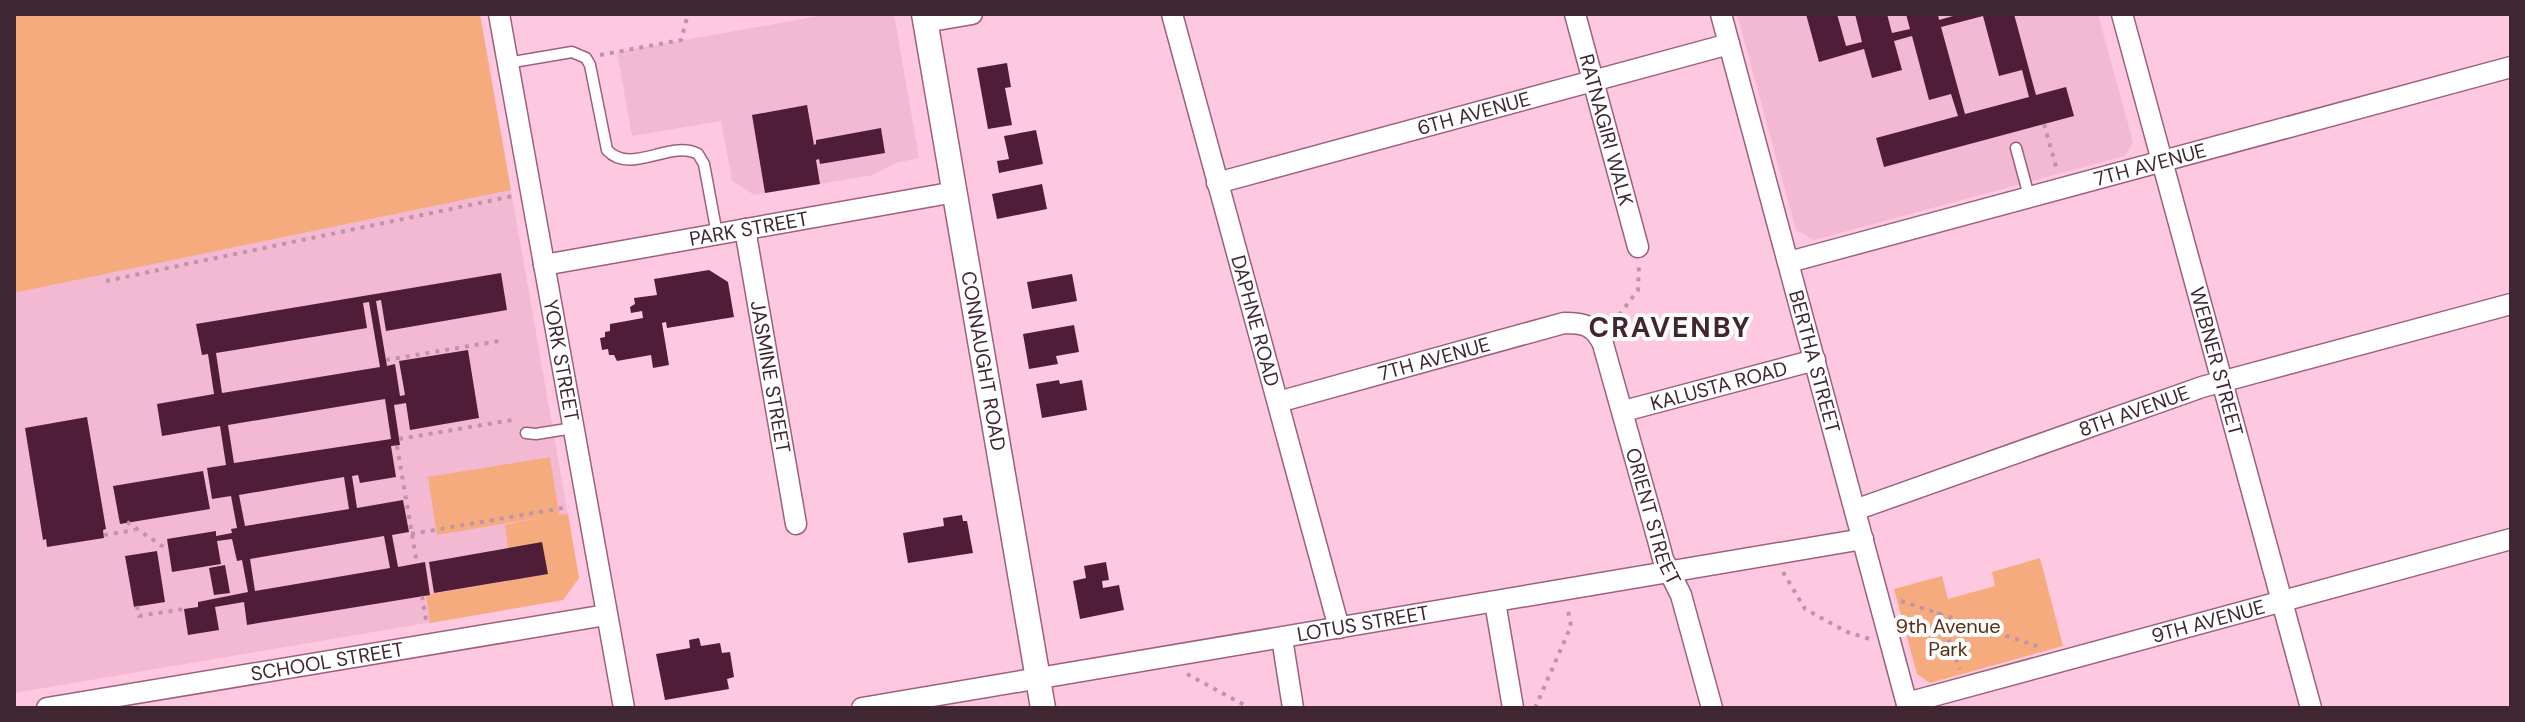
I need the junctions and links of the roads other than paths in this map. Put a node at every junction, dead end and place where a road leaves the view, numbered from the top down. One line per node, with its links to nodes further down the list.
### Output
1 (499, 14): 9 (street, YORK STREET)
2 (972, 14): 7 (street)
3 (1172, 14): 14 (street, DAPHNE ROAD)
4 (1575, 14): 11 (street, RATNAGIRI WALK)
5 (1721, 14): 8 (street, BERTHA STREET)
6 (2122, 14): 13 (street, WEBNER STREET)
7 (924, 18): 15 (street, CONNAUGHT ROAD)
8 (1729, 44): 11 (street, 6TH AVENUE); 20 (street, BERTHA STREET)
9 (507, 63): 18 (lane); 21 (street, YORK STREET)
10 (2511, 67): 13 (street, 7TH AVENUE)
11 (1593, 81): 14 (street, 6TH AVENUE); 19 (street, RATNAGIRI WALK)
12 (2016, 148): 16 (lane)
13 (2162, 161): 16 (street, 7TH AVENUE); 25 (street, WEBNER STREET)
14 (1217, 183): 26 (street, DAPHNE ROAD)
15 (955, 192): 17 (street, PARK STREET); 40 (street, CONNAUGHT ROAD)
16 (2029, 196): 20 (street, 7TH AVENUE)
17 (745, 229): 18 (street, PARK STREET); 31 (street, JASMINE STREET)
18 (717, 234): 21 (street, PARK STREET)
19 (1639, 256)
20 (1789, 262): 24 (street, BERTHA STREET)
21 (544, 265): 28 (street, YORK STREET)
22 (2511, 304): 25 (street, 8TH AVENUE)
23 (1590, 325): 26 (street, 7TH AVENUE); 27 (street, ORIENT STREET)
24 (1815, 360): 27 (street, KALUSTA ROAD); 30 (street, BERTHA STREET)
25 (2222, 381): 30 (street, 8TH AVENUE); 35 (street, WEBNER STREET)
26 (1278, 402): 38 (street, DAPHNE ROAD)
27 (1624, 411): 34 (street, ORIENT STREET)
28 (573, 428): 29 (lane); 37 (street, YORK STREET)
29 (526, 433)
30 (1855, 510): 32 (street, BERTHA STREET)
31 (796, 524)
32 (1863, 539): 34 (street, LOTUS STREET); 41 (street, BERTHA STREET)
33 (2511, 539): 35 (street, 9TH AVENUE)
34 (1671, 572): 36 (street, LOTUS STREET); 48 (street, ORIENT STREET)
35 (2282, 601): 41 (street, 9TH AVENUE); 49 (street, WEBNER STREET)
36 (1495, 602): 38 (street, LOTUS STREET); 47 (street)
37 (606, 615): 42 (street, SCHOOL STREET); 43 (street, YORK STREET)
38 (1339, 628): 39 (street, LOTUS STREET)
39 (1282, 638): 40 (street, LOTUS STREET); 46 (street)
40 (1038, 679): 44 (street, LOTUS STREET); 45 (street, CONNAUGHT ROAD)
41 (1908, 706)
42 (47, 708)
43 (624, 708)
44 (862, 708)
45 (1043, 708)
46 (1293, 708)
47 (1513, 708)
48 (1712, 708)
49 (2311, 708)

